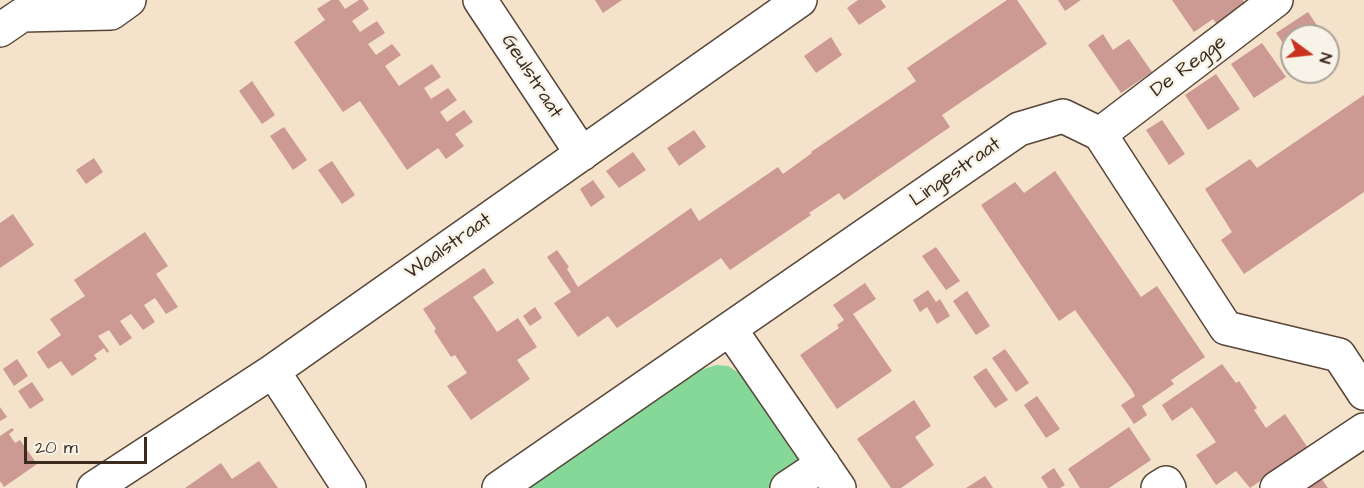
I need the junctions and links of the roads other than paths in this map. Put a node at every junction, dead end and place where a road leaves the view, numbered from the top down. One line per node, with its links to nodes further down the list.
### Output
1 (129, 0): 5 (street)
2 (480, 0): 7 (street, Geulstraat)
3 (800, 0): 7 (street, Waalstraat)
4 (1276, 0): 6 (street, De Regge)
5 (0, 30)
6 (1100, 134): 8 (street, Lingestraat); 10 (street)
7 (582, 154): 9 (street, Waalstraat)
8 (730, 329): 12 (street); 15 (street, Lingestraat)
9 (273, 371): 13 (street, Waalstraat); 14 (street)
10 (1364, 393)
11 (1364, 430): 19 (street)
12 (831, 476): 16 (street)
13 (94, 488)
14 (349, 488)
15 (499, 488)
16 (787, 488)
17 (1158, 488): 18 (street)
18 (1169, 488)
19 (1277, 488)

